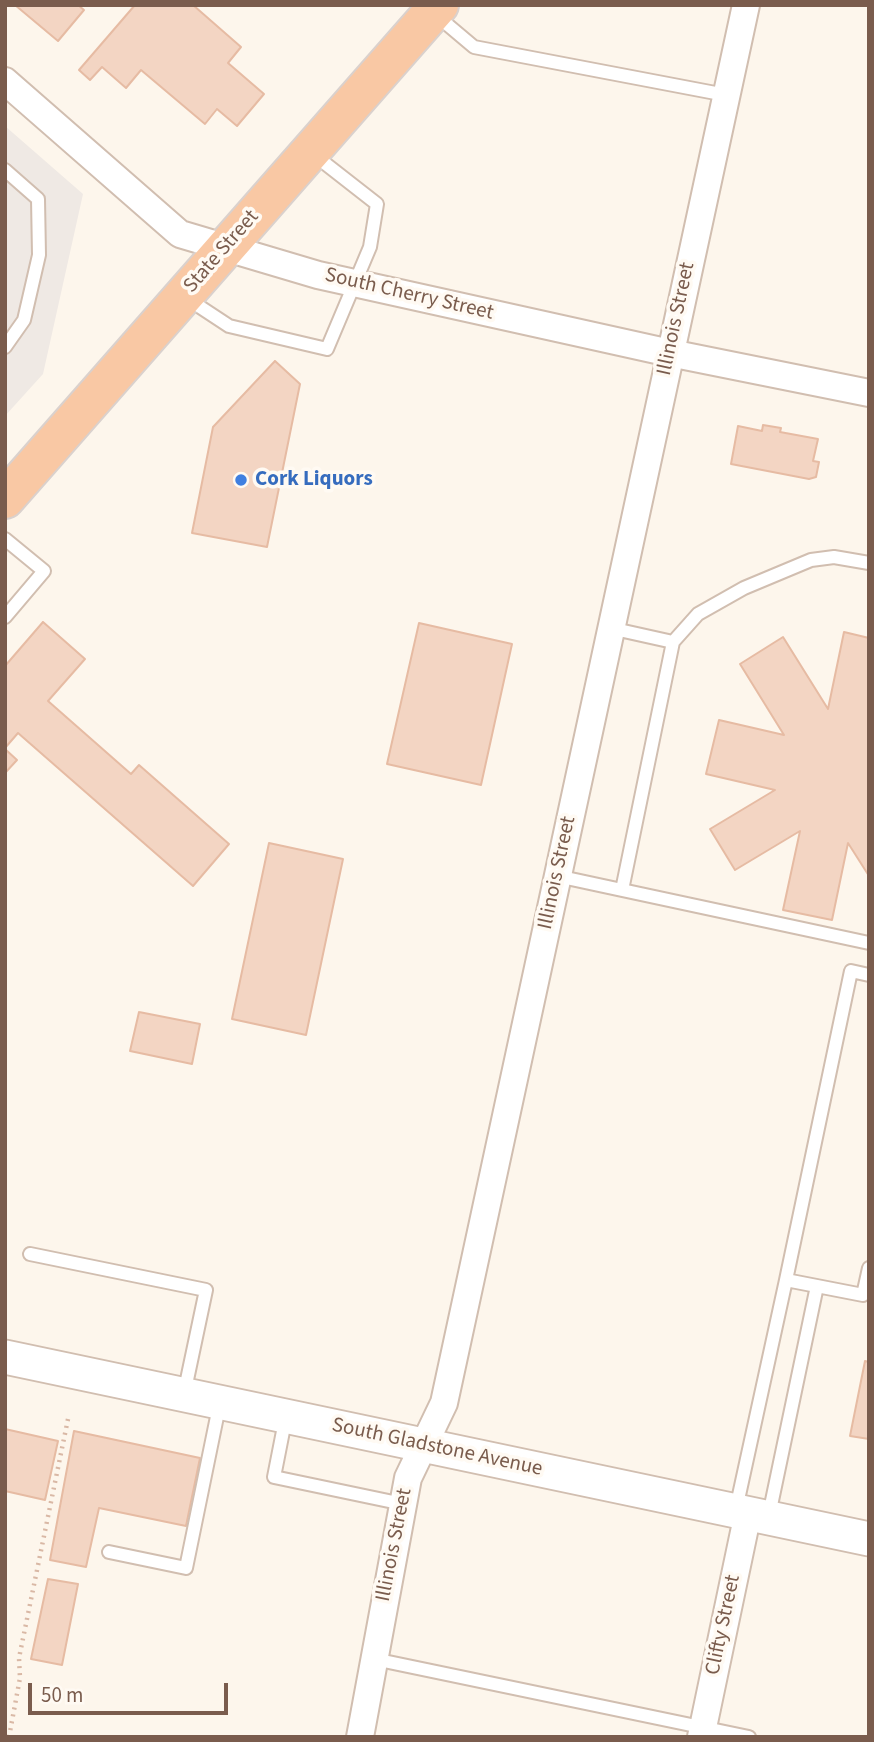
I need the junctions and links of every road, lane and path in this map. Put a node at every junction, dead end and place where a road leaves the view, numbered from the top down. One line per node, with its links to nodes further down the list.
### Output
1 (746, 5): 4 (street, Illinois Street)
2 (436, 9): 4 (lane); 5 (highway, State Street)
3 (5, 81): 7 (street, South Cherry Street)
4 (726, 95): 11 (street, Illinois Street)
5 (310, 152): 7 (highway, State Street); 8 (lane)
6 (5, 170): 10 (lane)
7 (227, 247): 8 (street, South Cherry Street); 9 (highway, State Street)
8 (352, 282): 9 (lane); 11 (street, South Cherry Street)
9 (184, 296): 13 (highway, State Street)
10 (5, 347)
11 (670, 353): 12 (street, South Cherry Street); 17 (street, Illinois Street)
12 (869, 393)
13 (5, 499)
14 (5, 540): 16 (lane)
15 (869, 563): 18 (lane)
16 (5, 617)
17 (610, 628): 18 (lane); 19 (street, Illinois Street)
18 (673, 642): 20 (lane)
19 (557, 876): 20 (lane); 32 (street, Illinois Street)
20 (622, 890): 21 (lane)
21 (869, 943)
22 (869, 975): 25 (lane)
23 (30, 1254): 28 (lane)
24 (869, 1268): 26 (lane)
25 (786, 1280): 26 (lane); 34 (lane)
26 (817, 1286): 34 (lane)
27 (5, 1357): 28 (street, South Gladstone Avenue)
28 (184, 1394): 29 (street, South Gladstone Avenue)
29 (220, 1402): 30 (street, South Gladstone Avenue); 36 (lane)
30 (286, 1416): 32 (street, South Gladstone Avenue); 33 (lane)
31 (68, 1419): 39 (path)
32 (424, 1445): 33 (street, Illinois Street); 34 (street, South Gladstone Avenue)
33 (403, 1504): 37 (street, Illinois Street)
34 (751, 1514): 35 (street, South Gladstone Avenue); 38 (street, Clifty Street)
35 (869, 1538)
36 (109, 1552)
37 (374, 1658): 38 (lane); 40 (street, Illinois Street)
38 (702, 1732): 41 (lane)
39 (9, 1737)
40 (359, 1737)
41 (749, 1737)

